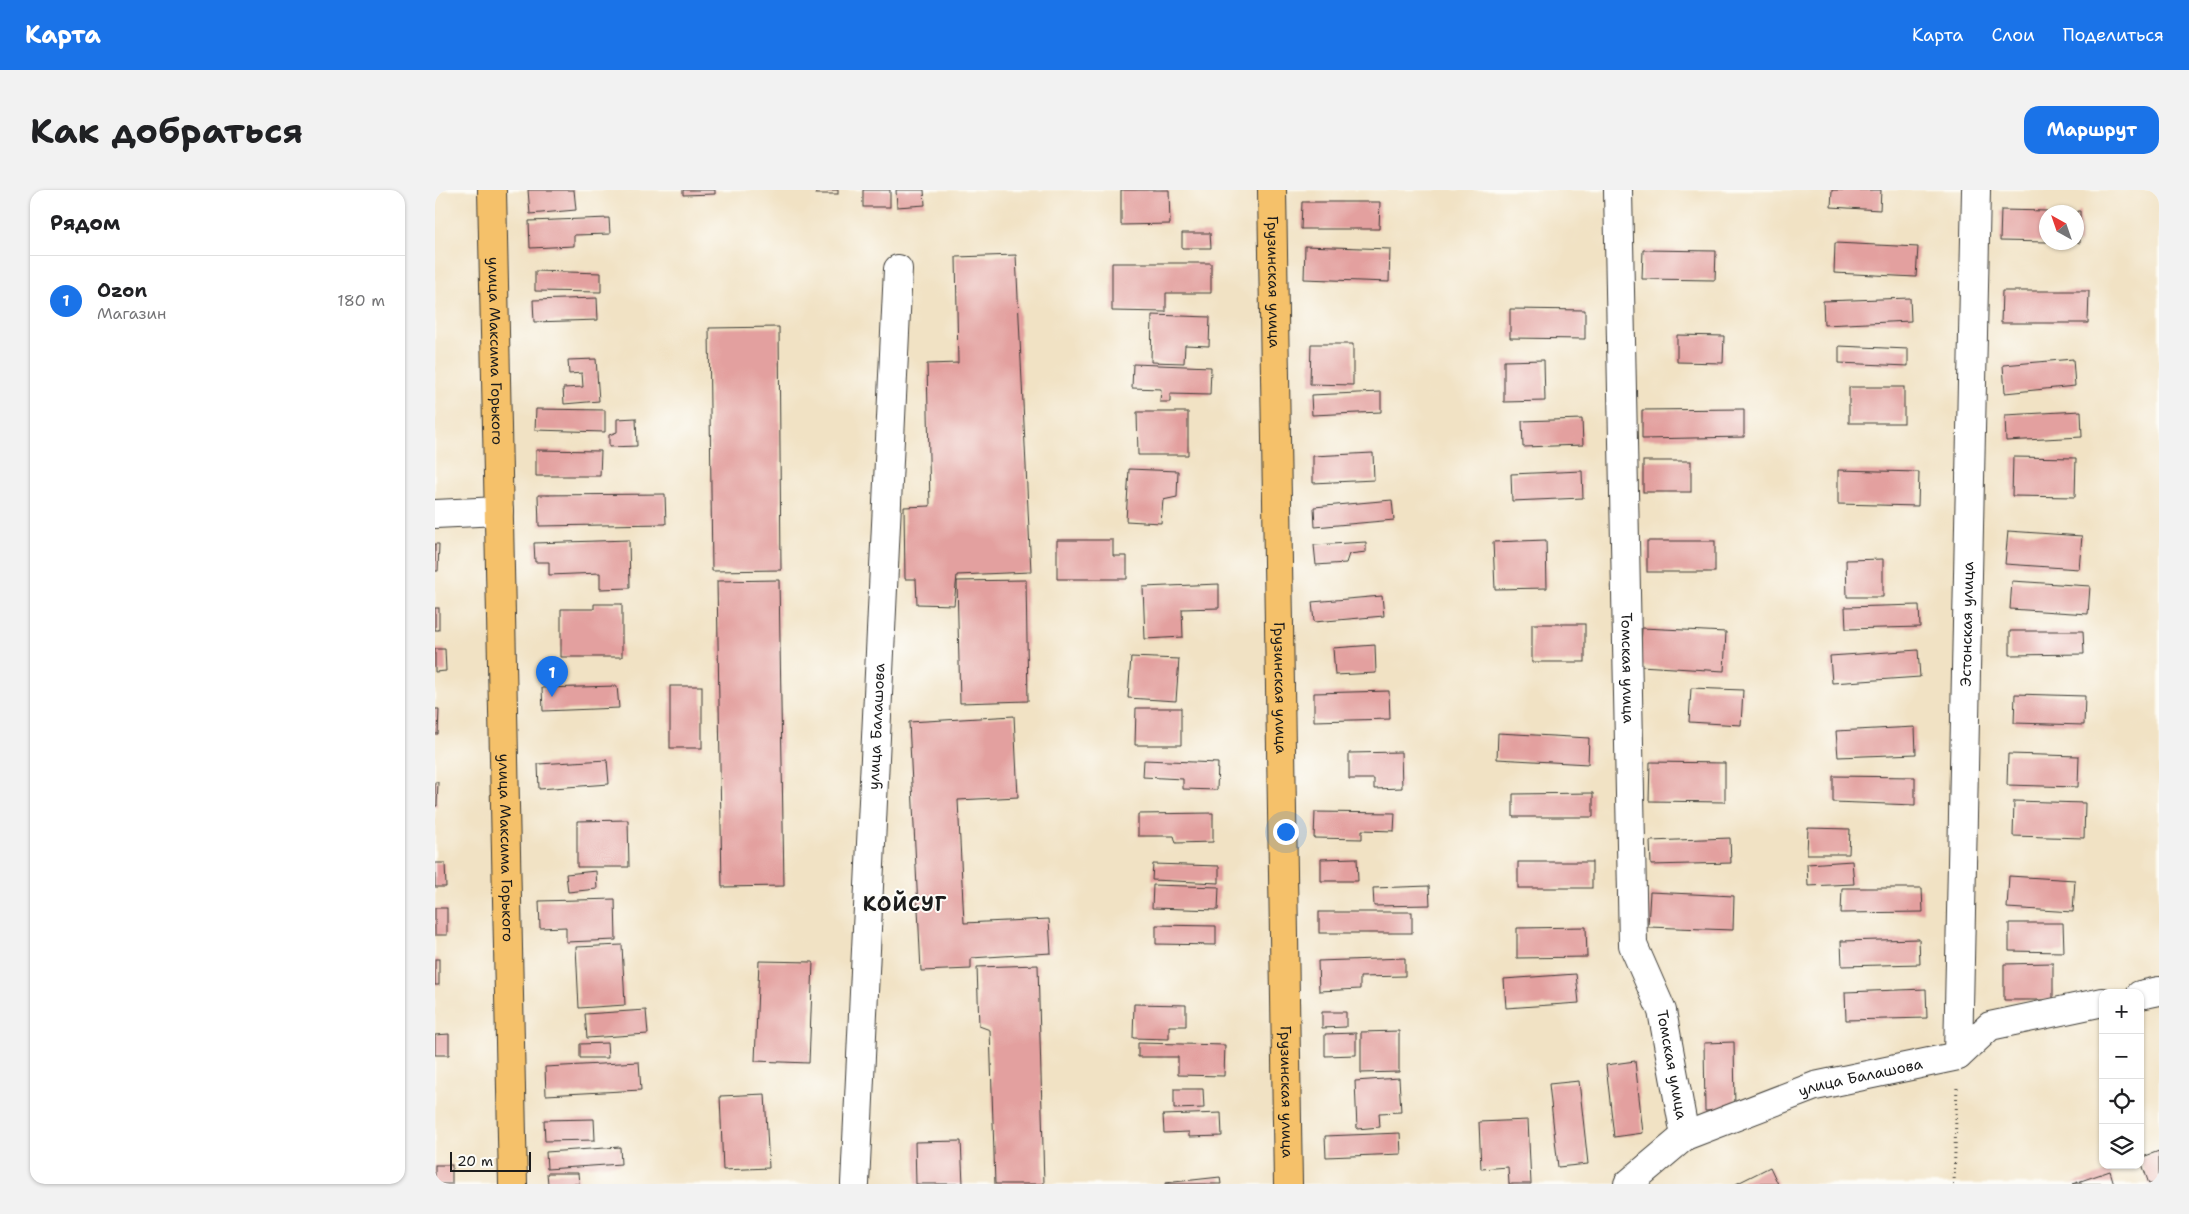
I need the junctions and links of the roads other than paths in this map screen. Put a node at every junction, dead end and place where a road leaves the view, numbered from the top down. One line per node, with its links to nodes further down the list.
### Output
1 (492, 190): 6 (main road, улица Максима Горького)
2 (1272, 190): 15 (main road, Грузинская улица)
3 (1618, 190): 12 (street, Томская улица)
4 (1976, 190): 11 (street, Эстонская улица)
5 (898, 269): 14 (street, улица Балашова)
6 (499, 511): 7 (street); 13 (main road, улица Максима Горького)
7 (435, 514)
8 (2159, 990): 9 (street)
9 (2144, 993)
10 (2099, 1003): 11 (street)
11 (1958, 1056): 12 (street, улица Балашова)
12 (1685, 1136): 16 (street, улица Балашова)
13 (513, 1184)
14 (855, 1184)
15 (1288, 1184)
16 (1629, 1184)

